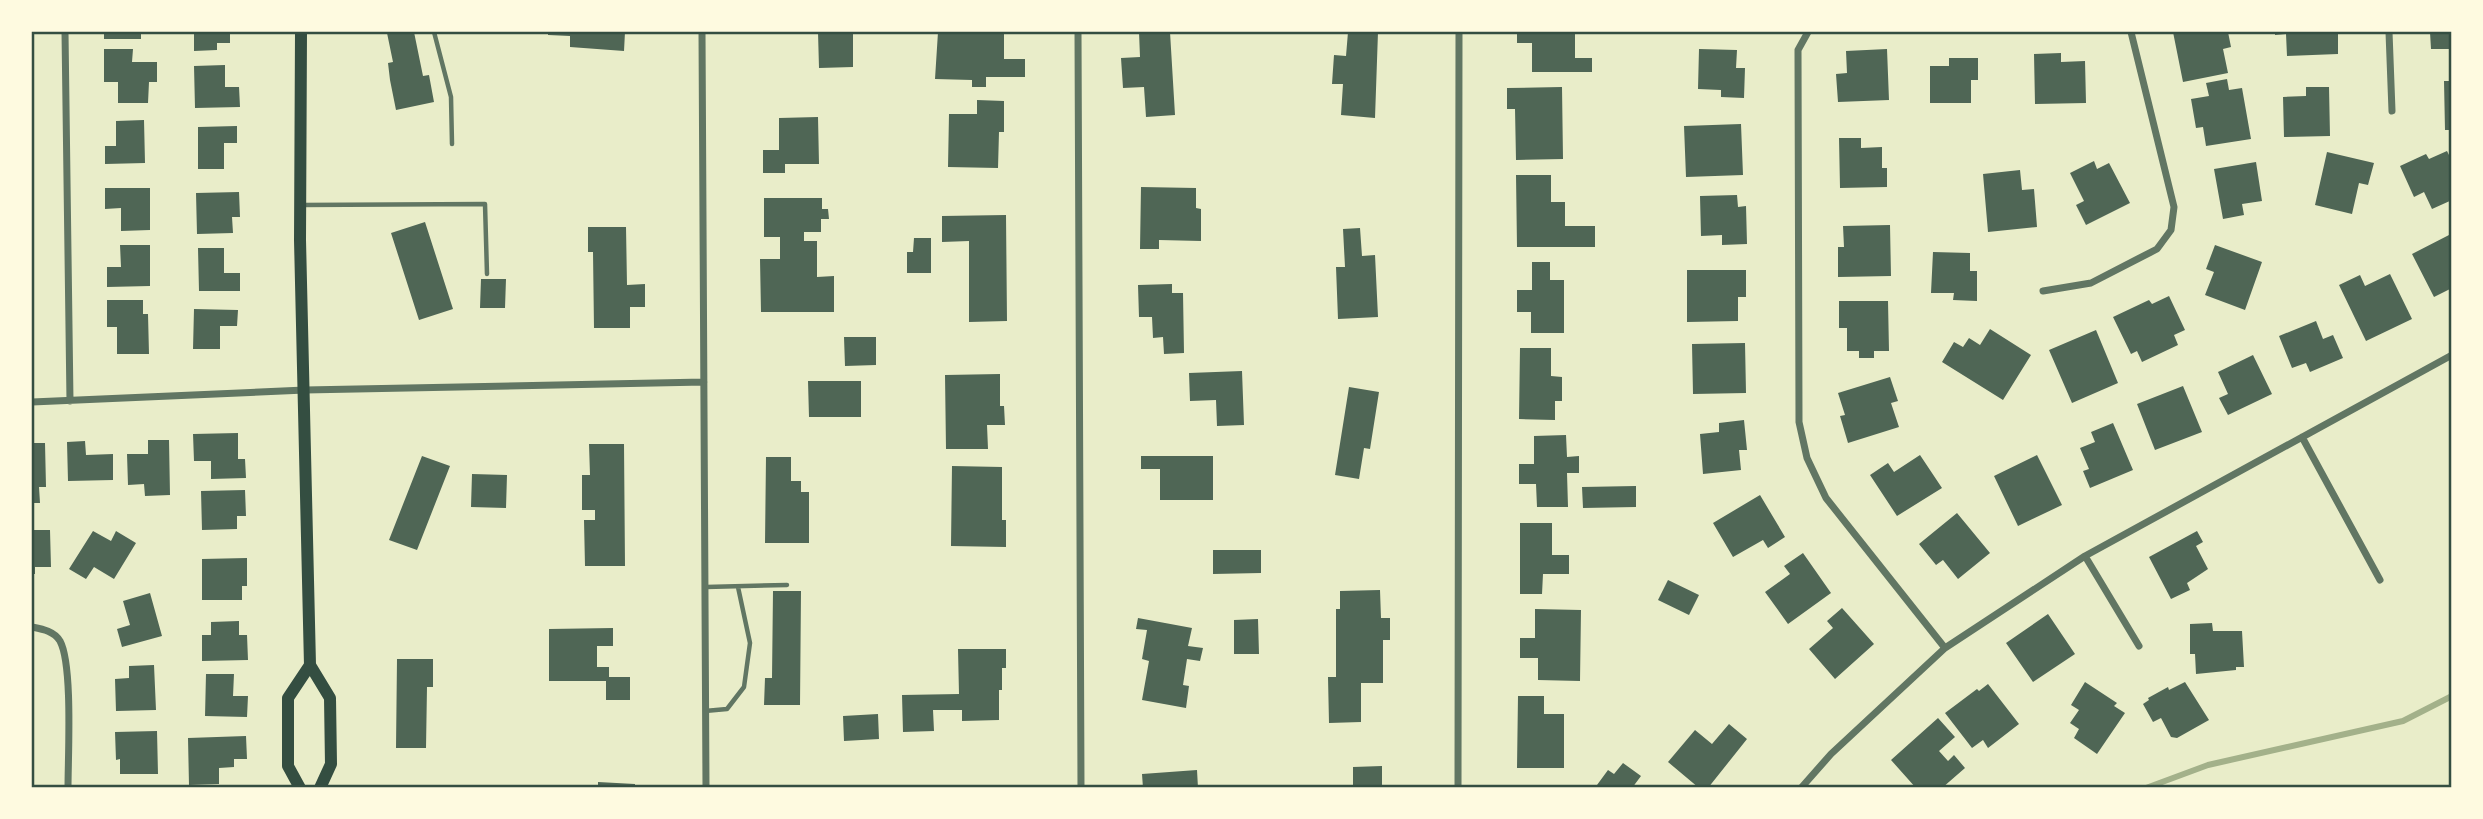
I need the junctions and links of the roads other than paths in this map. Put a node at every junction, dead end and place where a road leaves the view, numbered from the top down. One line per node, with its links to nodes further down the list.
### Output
1 (65, 32): 18 (street)
2 (300, 32): 12 (main road)
3 (435, 32): 11 (lane)
4 (702, 32): 16 (street)
5 (1078, 32): 35 (street)
6 (1459, 32): 36 (street)
7 (1807, 32): 28 (street)
8 (2131, 32): 14 (street)
9 (2389, 32): 10 (street)
10 (2392, 111)
11 (452, 144)
12 (300, 205): 13 (lane); 17 (main road)
13 (487, 274)
14 (2043, 291)
15 (2452, 355): 20 (street)
16 (704, 382): 17 (street); 24 (street)
17 (305, 390): 18 (street); 29 (main road)
18 (70, 401): 19 (street)
19 (32, 402)
20 (2302, 437): 21 (street); 22 (street)
21 (2085, 555): 27 (street); 28 (street)
22 (2380, 580)
23 (787, 585): 25 (lane)
24 (705, 587): 25 (lane); 30 (street)
25 (738, 587): 30 (lane)
26 (32, 627): 31 (street)
27 (2139, 646)
28 (1945, 648): 37 (street)
29 (310, 665): 32 (main road); 33 (main road)
30 (705, 711): 34 (street)
31 (68, 788)
32 (300, 788)
33 (320, 788)
34 (706, 788)
35 (1081, 788)
36 (1458, 788)
37 (1801, 788)

